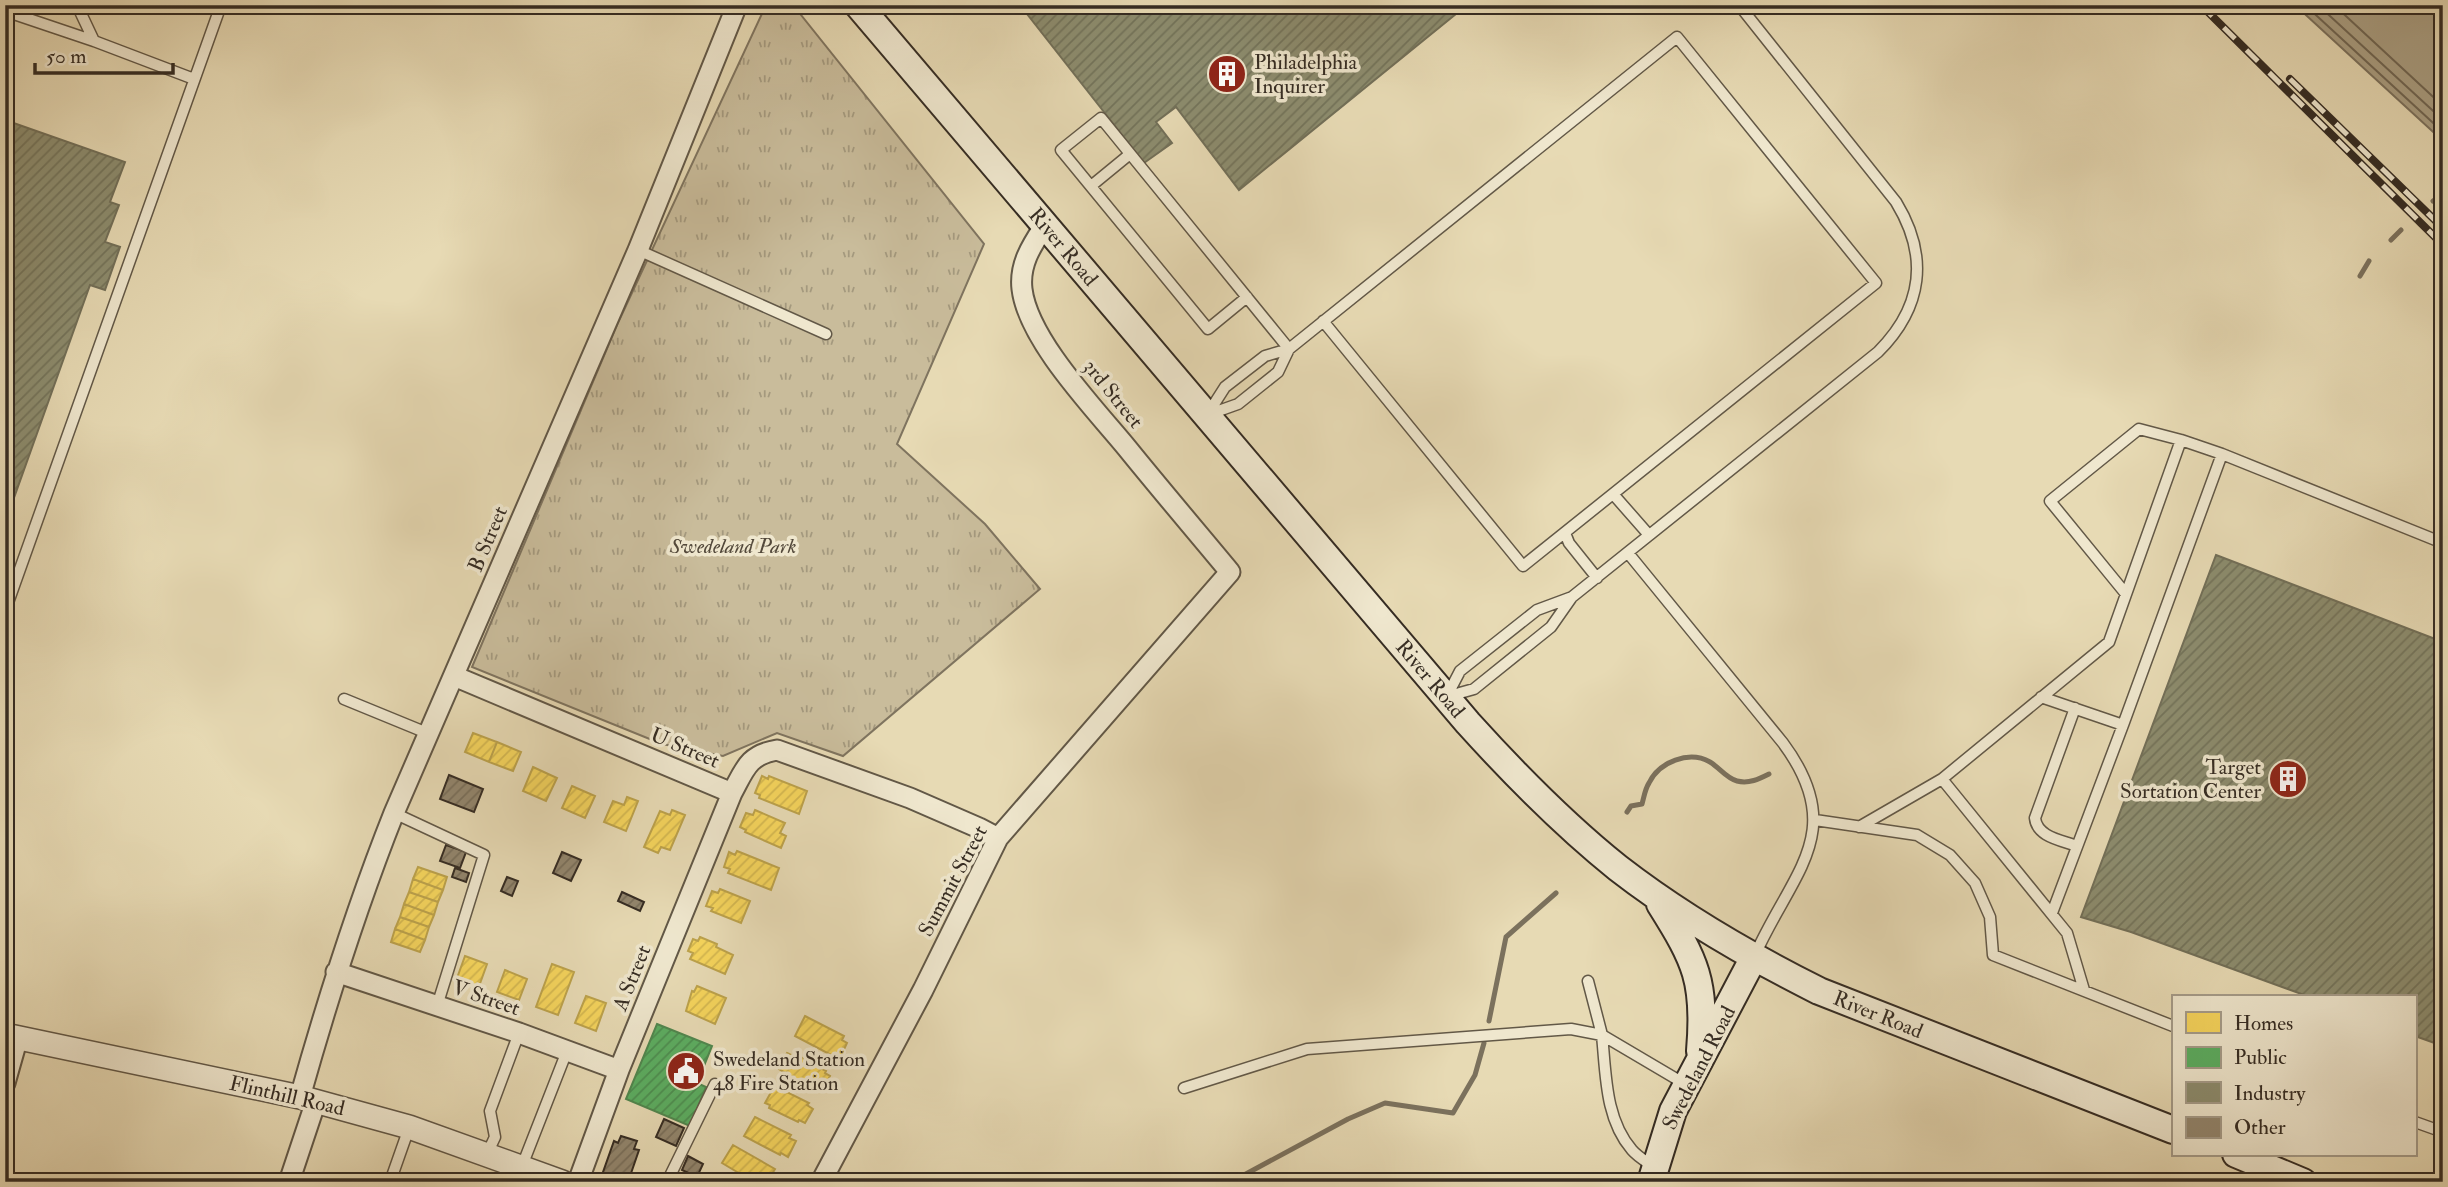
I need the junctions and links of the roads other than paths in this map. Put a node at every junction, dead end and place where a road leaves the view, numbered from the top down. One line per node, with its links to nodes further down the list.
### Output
1 (76, 5): 7 (lane)
2 (221, 5): 8 (lane)
3 (737, 5): 12 (street, B Street)
4 (858, 5): 11 (main road, River Road)
5 (1739, 5): 22 (lane)
6 (5, 10): 7 (lane)
7 (94, 41): 8 (lane)
8 (194, 79): 29 (lane)
9 (1130, 154): 10 (lane); 10 (lane); 13 (lane)
10 (1091, 186): 13 (lane)
11 (1045, 225): 17 (main road, River Road); 25 (street, 3rd Street)
12 (638, 250): 15 (lane); 30 (street, B Street)
13 (1247, 297): 16 (lane)
14 (1323, 321): 16 (lane); 20 (lane); 21 (lane)
15 (826, 334)
16 (1289, 349): 17 (lane); 17 (lane)
17 (1207, 416): 31 (main road, River Road)
18 (2181, 440): 19 (lane); 27 (lane); 27 (lane)
19 (2222, 454): 23 (lane); 35 (lane)
20 (1613, 494): 21 (lane); 22 (lane)
21 (1565, 533): 26 (lane)
22 (1649, 536): 24 (lane)
23 (2443, 543)
24 (1628, 553): 26 (lane); 40 (lane)
25 (1230, 572): 42 (street, Summit Street)
26 (1597, 578): 28 (lane)
27 (2126, 594): 32 (lane)
28 (1572, 597): 31 (lane); 31 (lane)
29 (5, 611)
30 (454, 676): 36 (street, B Street); 38 (street, U Street)
31 (1446, 697): 44 (main road, River Road)
32 (2041, 697): 34 (lane); 37 (lane)
33 (344, 699): 36 (lane)
34 (2075, 708): 35 (lane); 43 (lane)
35 (2123, 725): 43 (lane)
36 (427, 733): 39 (street, B Street)
37 (1941, 779): 41 (lane); 45 (lane)
38 (732, 793): 42 (street, U Street); 57 (street, A Street)
39 (394, 813): 47 (street, B Street); 50 (lane)
40 (1815, 820): 41 (lane); 46 (lane)
41 (1859, 827): 49 (lane)
42 (998, 838): 76 (street, Summit Street)
43 (2077, 846): 45 (lane)
44 (1653, 893): 46 (main road, River Road); 56 (main road)
45 (2052, 913): 49 (lane)
46 (1754, 957): 56 (main road, Swedeland Road); 65 (main road, River Road)
47 (336, 972): 50 (street, V Street); 62 (street, B Street)
48 (1588, 981): 53 (lane)
49 (2084, 990): 51 (lane)
50 (437, 1006): 52 (street, V Street)
51 (2172, 1026)
52 (519, 1033): 55 (street, V Street); 67 (lane)
53 (1602, 1035): 60 (lane); 61 (lane); 70 (lane)
54 (12, 1036): 58 (street); 62 (street, Flinthill Road)
55 (567, 1051): 57 (street, V Street); 69 (lane)
56 (1700, 1058): 60 (main road, Swedeland Road)
57 (619, 1070): 74 (street, A Street)
58 (5, 1083)
59 (715, 1084): 75 (lane)
60 (1686, 1085): 70 (main road, Swedeland Road)
61 (1184, 1088)
62 (308, 1099): 64 (street, Flinthill Road); 72 (street, B Street)
63 (2416, 1122): 66 (lane)
64 (410, 1127): 67 (street, Flinthill Road); 73 (lane)
65 (2172, 1130)
66 (2443, 1132)
67 (486, 1155): 69 (street, Flinthill Road)
68 (2241, 1156): 77 (main road)
69 (522, 1167): 71 (street, Flinthill Road)
70 (1653, 1174)
71 (554, 1180)
72 (289, 1182)
73 (390, 1182)
74 (578, 1182)
75 (667, 1182)
76 (821, 1182)
77 (2303, 1182)

